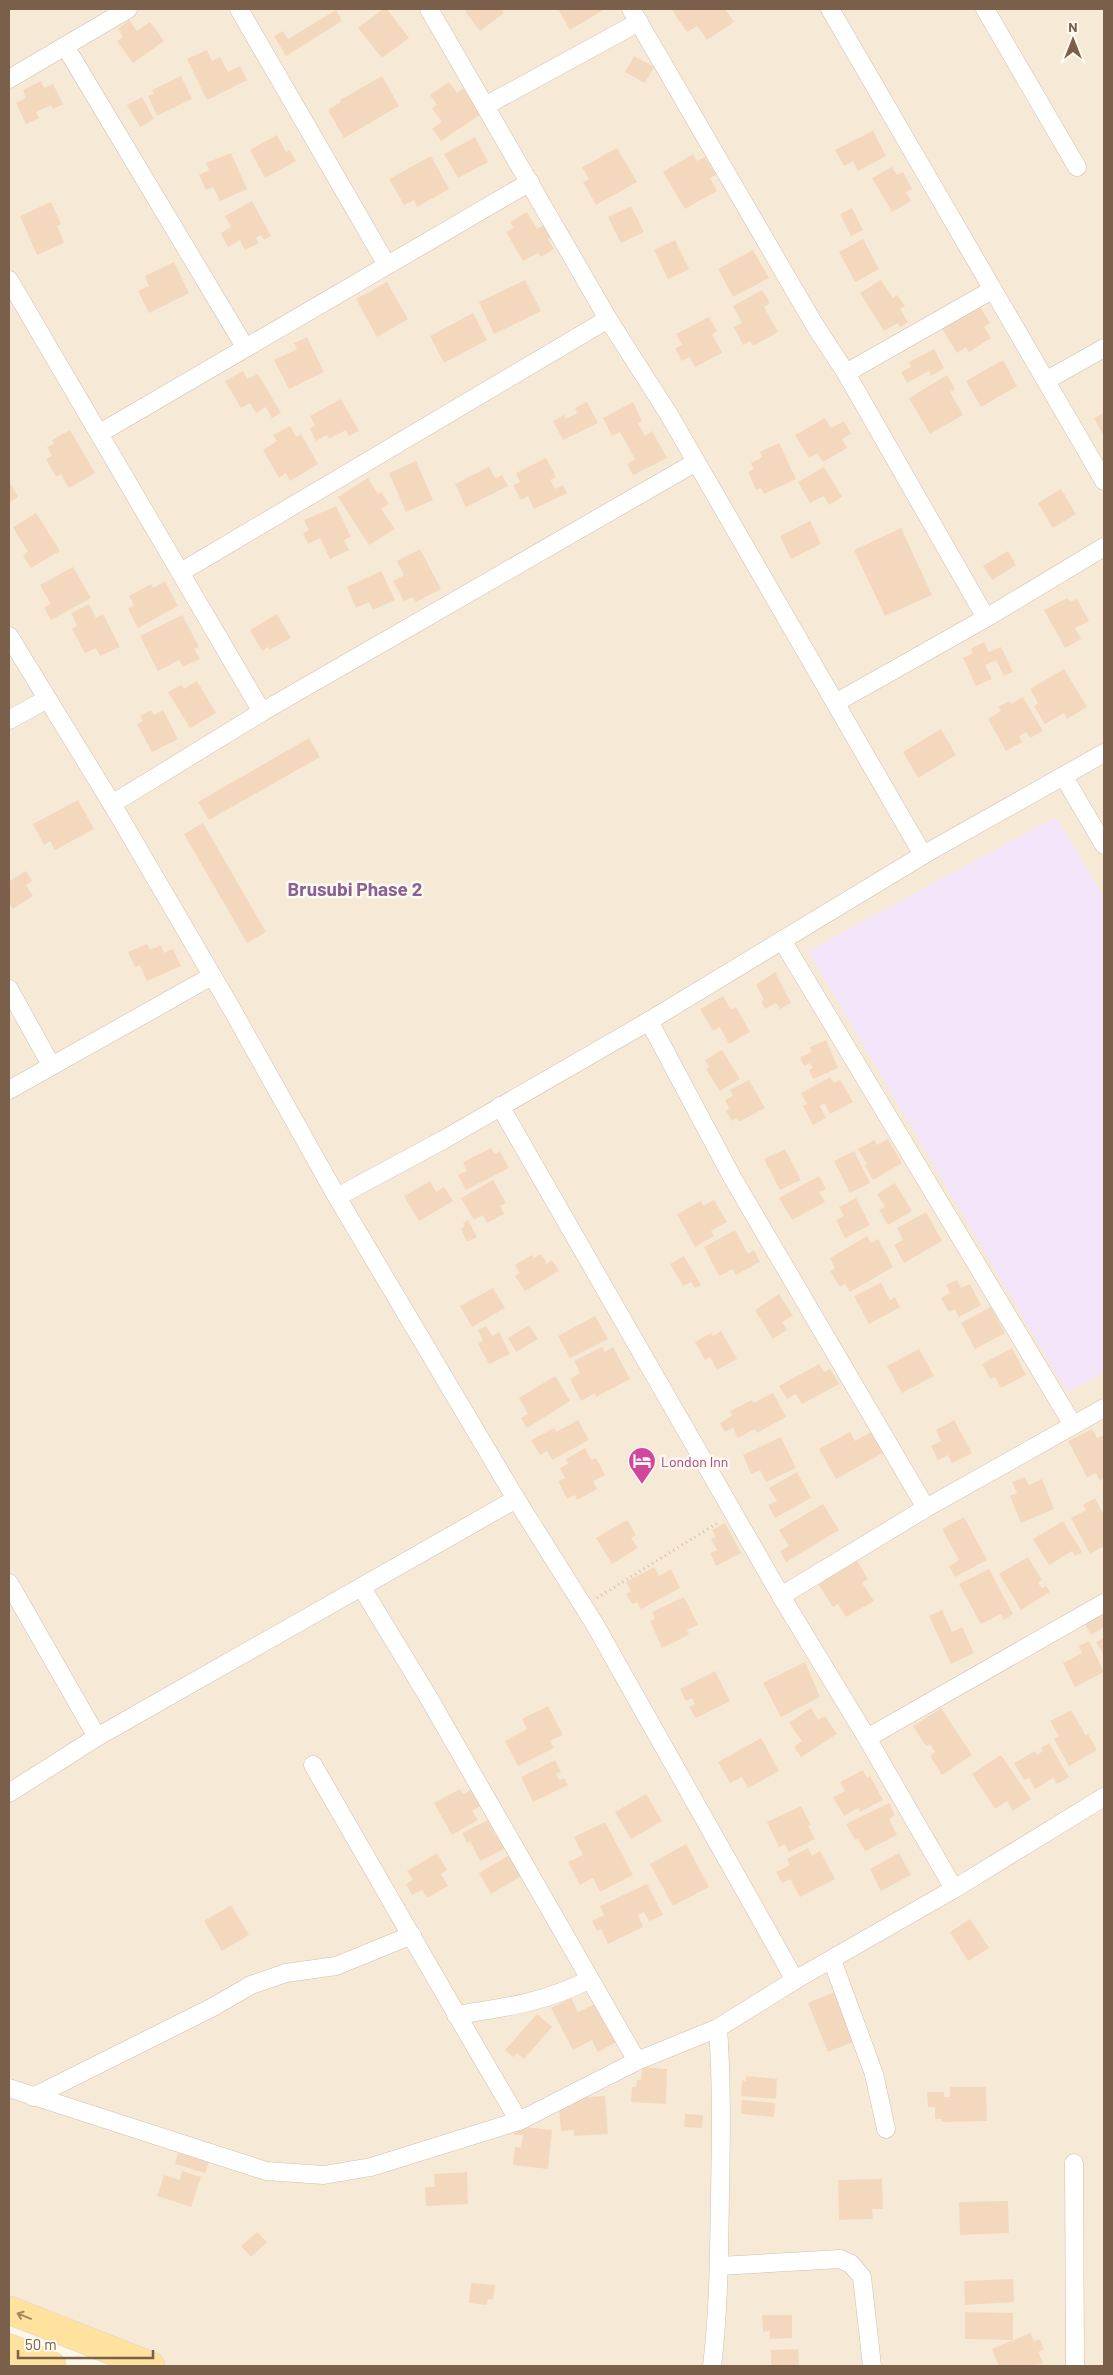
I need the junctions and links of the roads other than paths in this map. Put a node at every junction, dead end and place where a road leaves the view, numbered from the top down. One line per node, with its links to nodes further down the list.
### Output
1 (128, 9): 7 (street)
2 (239, 9): 12 (street)
3 (430, 9): 9 (street)
4 (830, 9): 14 (street)
5 (985, 9): 10 (street)
6 (635, 15): 9 (street); 18 (street)
7 (65, 46): 8 (street); 16 (street)
8 (9, 79)
9 (485, 106): 11 (street)
10 (1077, 167)
11 (530, 182): 12 (street); 15 (street)
12 (387, 265): 16 (street)
13 (9, 280): 20 (street)
14 (992, 290): 18 (street); 19 (street)
15 (608, 319): 21 (street); 24 (street)
16 (246, 347): 20 (street)
17 (1104, 348): 19 (street)
18 (846, 373): 25 (street)
19 (1047, 380): 22 (street)
20 (100, 433): 24 (street)
21 (696, 462): 28 (street); 29 (street)
22 (1104, 481)
23 (1104, 547): 25 (street)
24 (181, 572): 29 (street)
25 (986, 618): 28 (street)
26 (9, 636): 27 (street)
27 (47, 699): 30 (street); 33 (street)
28 (837, 702): 35 (street)
29 (262, 712): 33 (street)
30 (9, 720)
31 (1104, 753): 32 (street)
32 (1064, 777): 34 (street); 35 (street)
33 (112, 804): 37 (street)
34 (1104, 845)
35 (924, 855): 36 (street)
36 (782, 940): 39 (street); 45 (street)
37 (212, 976): 40 (street); 43 (street)
38 (9, 989): 40 (street)
39 (649, 1021): 42 (street); 47 (street)
40 (51, 1065): 41 (street)
41 (9, 1090)
42 (500, 1106): 43 (street); 50 (street)
43 (337, 1197): 46 (street)
44 (1104, 1408): 45 (street)
45 (1074, 1425): 47 (street)
46 (516, 1499): 49 (street); 61 (street)
47 (926, 1508): 50 (street)
48 (9, 1584): 52 (street)
49 (362, 1588): 52 (street); 60 (street)
50 (781, 1596): 53 (street)
51 (1104, 1603): 53 (street)
52 (97, 1737): 55 (street)
53 (867, 1738): 57 (street)
54 (313, 1765): 58 (street)
55 (9, 1793)
56 (1104, 1797): 57 (street)
57 (954, 1889): 59 (street)
58 (412, 1935): 62 (street); 66 (street)
59 (832, 1960): 61 (street); 68 (street)
60 (590, 1979): 62 (street); 64 (street)
61 (794, 1980): 63 (street)
62 (456, 2015): 67 (street)
63 (718, 2028): 64 (street); 70 (street)
64 (637, 2061): 67 (street)
65 (9, 2088): 66 (street)
66 (33, 2097): 67 (street)
67 (519, 2121)
68 (886, 2129)
69 (1074, 2162): 77 (street)
70 (719, 2266): 75 (street); 76 (street)
71 (9, 2310): 74 (main road, one-way to 71)
72 (9, 2348): 73 (main road)
73 (52, 2366)
74 (151, 2366)
75 (712, 2366)
76 (872, 2366)
77 (1075, 2366)

